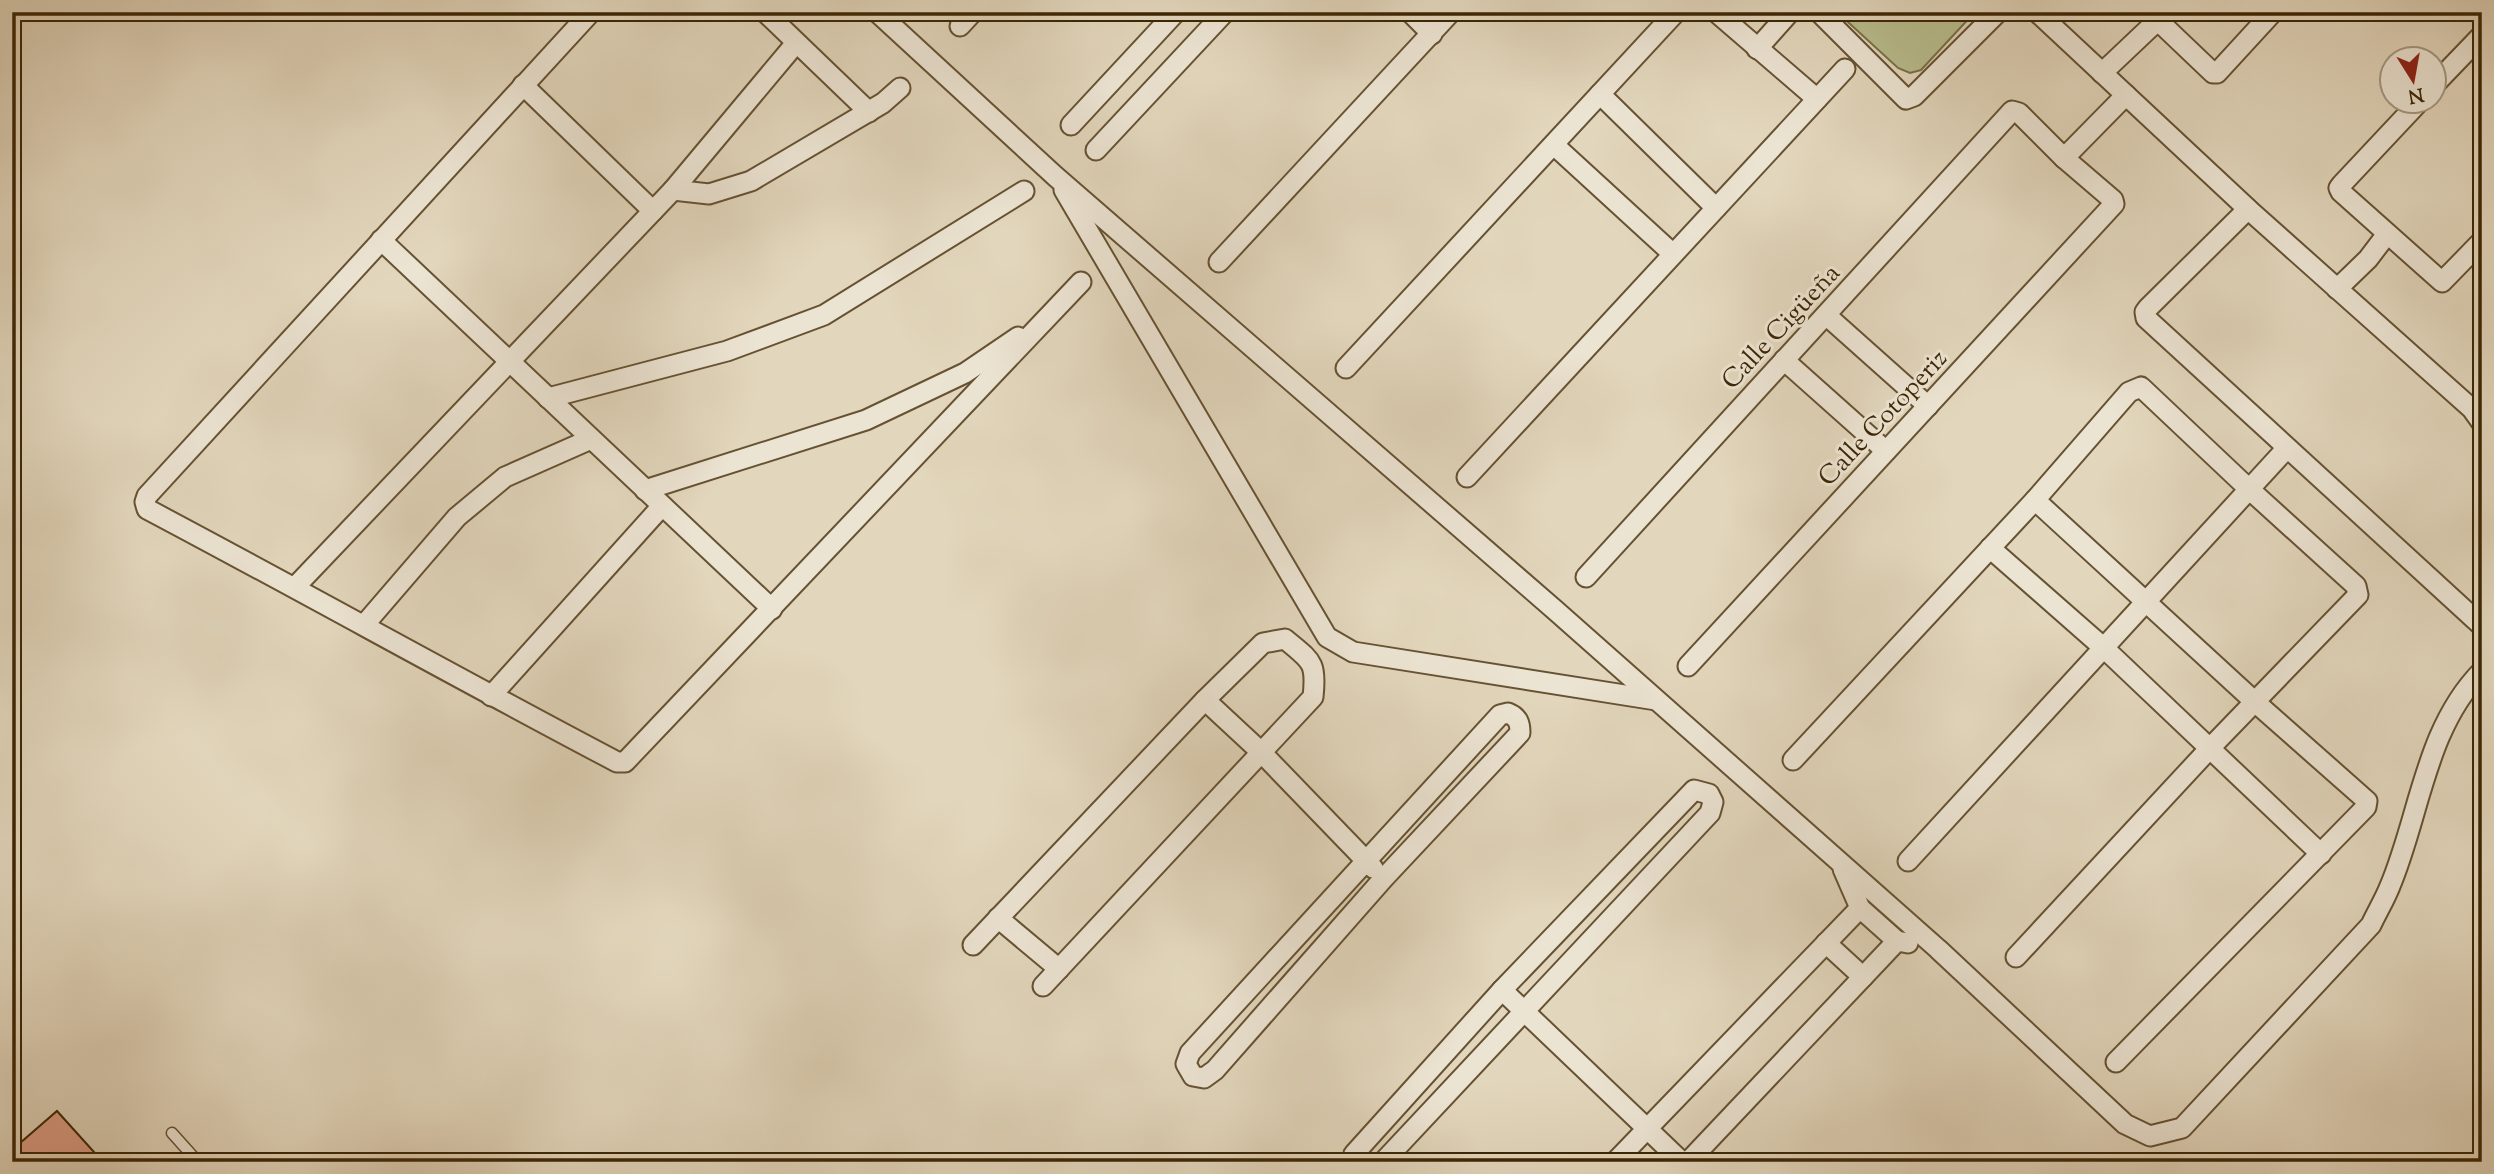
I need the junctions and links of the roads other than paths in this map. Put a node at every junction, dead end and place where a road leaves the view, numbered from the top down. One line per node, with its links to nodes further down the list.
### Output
1 (591, 12): 23 (street)
2 (765, 12): 18 (street)
3 (877, 12): 34 (street)
4 (1176, 12): 30 (street)
5 (1225, 12): 32 (street)
6 (1410, 12): 16 (street)
7 (1451, 12): 16 (street)
8 (1676, 12): 25 (street)
9 (1716, 12): 19 (street)
10 (1790, 12): 19 (street)
11 (1819, 12): 12 (street)
12 (1998, 12)
13 (2037, 12): 22 (street)
14 (2273, 12): 15 (street)
15 (2154, 16): 22 (street)
16 (1432, 34): 44 (street)
17 (2482, 35): 21 (street)
18 (796, 43): 28 (street); 35 (street)
19 (1757, 49): 27 (street)
20 (1845, 69): 27 (street)
21 (2448, 70)
22 (2102, 74): 26 (street)
23 (523, 85): 39 (street); 41 (street)
24 (900, 88): 28 (street)
25 (1600, 94): 31 (street); 37 (street)
26 (2126, 95): 33 (street); 38 (street)
27 (1817, 99): 37 (street)
28 (869, 112): 35 (street)
29 (2406, 116): 40 (street)
30 (1071, 125)
31 (1554, 145): 43 (street); 51 (street)
32 (1096, 150)
33 (2064, 158): 47 (street, Calle Cigüeña); 53 (street, Calle Cotoperiz)
34 (1055, 176): 70 (street); 77 (street)
35 (673, 190): 39 (street)
36 (1024, 191): 52 (street)
37 (1716, 208): 43 (street)
38 (2248, 209): 46 (street); 56 (street)
39 (653, 211): 50 (street)
40 (2387, 234): 42 (street); 46 (street)
41 (381, 240): 50 (street); 65 (street)
42 (2482, 241)
43 (1673, 254): 58 (street)
44 (1219, 262)
45 (1082, 282): 48 (street)
46 (2337, 289): 54 (street)
47 (1826, 315): 49 (street, Calle Cigüeña); 53 (street)
48 (1049, 316): 60 (street); 67 (street)
49 (1784, 360): 57 (street); 64 (street, Calle Cigüeña)
50 (510, 362): 52 (street); 65 (street)
51 (1346, 369)
52 (548, 398): 55 (street)
53 (1928, 406): 57 (street, Calle Cotoperiz)
54 (2479, 411)
55 (591, 439): 60 (street); 68 (street)
56 (2287, 448): 59 (street); 69 (street)
57 (1886, 451): 73 (street, Calle Cotoperiz)
58 (1467, 477)
59 (2249, 489): 61 (street); 66 (street); 78 (street)
60 (645, 490): 62 (street)
61 (2035, 500): 63 (street); 66 (street)
62 (662, 506): 67 (street); 75 (street)
63 (1990, 548): 71 (street); 81 (street)
64 (1586, 577)
65 (295, 587): 68 (street)
66 (2146, 603): 71 (street); 78 (street)
67 (772, 609): 75 (street)
68 (364, 625): 75 (street)
69 (2482, 626)
70 (1326, 637): 72 (street); 77 (street)
71 (2105, 649): 79 (street); 84 (street)
72 (1305, 656): 76 (street); 80 (street)
73 (1688, 666)
74 (2482, 671): 92 (street)
75 (491, 696)
76 (1205, 700): 80 (street); 88 (street)
77 (1657, 700): 85 (street)
78 (2255, 702): 79 (street); 82 (street)
79 (2211, 747): 82 (street); 93 (street)
80 (1261, 752): 83 (street); 94 (street)
81 (1793, 760)
82 (2321, 854): 99 (street)
83 (1365, 861): 86 (street); 86 (street); 86 (street)
84 (1908, 861)
85 (1840, 862): 87 (street); 92 (street)
86 (1384, 878)
87 (1860, 908): 89 (street); 90 (street)
88 (998, 918): 91 (street); 94 (street)
89 (1897, 941): 92 (street); 95 (street)
90 (1826, 943): 95 (street); 100 (street)
91 (972, 945)
92 (1938, 949)
93 (2016, 957)
94 (1059, 969): 96 (street)
95 (1863, 977): 107 (street)
96 (1043, 986)
97 (1502, 990): 98 (street); 98 (street); 103 (street)
98 (1524, 1013): 100 (street); 104 (street)
99 (2116, 1062)
100 (1647, 1128): 105 (street); 106 (street)
101 (172, 1133): 102 (lane)
102 (198, 1162)
103 (1358, 1162)
104 (1383, 1162)
105 (1615, 1162)
106 (1682, 1162)
107 (1688, 1162)

